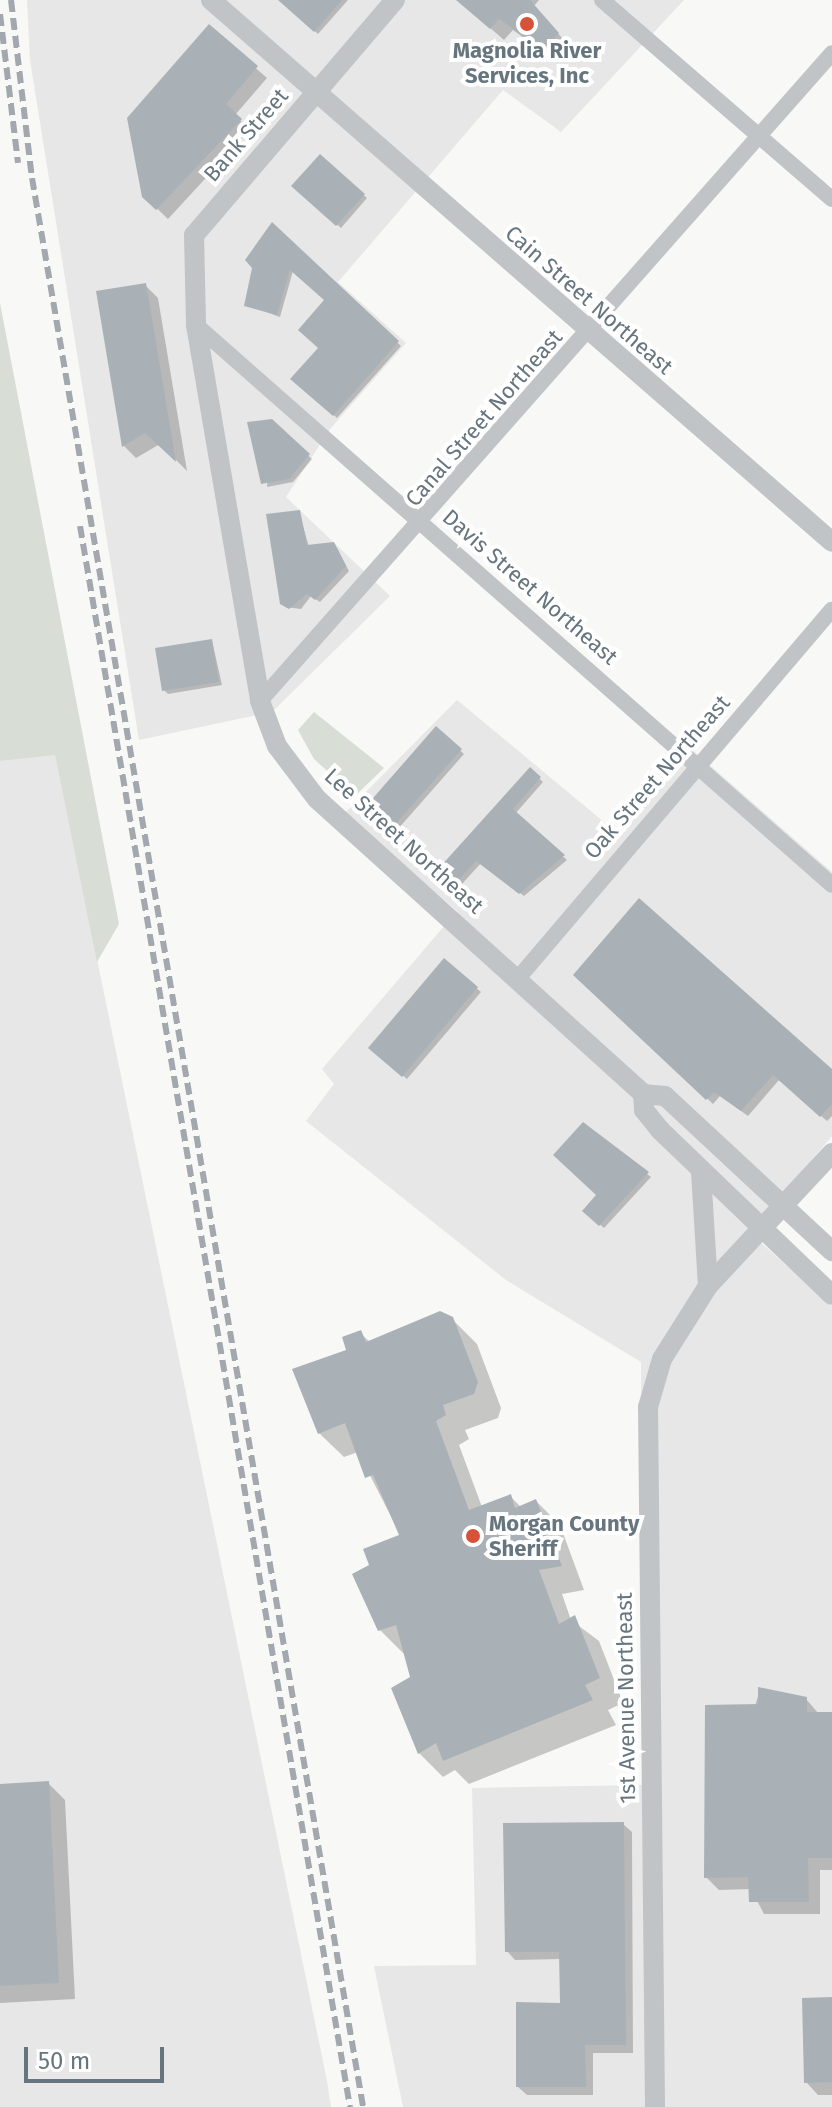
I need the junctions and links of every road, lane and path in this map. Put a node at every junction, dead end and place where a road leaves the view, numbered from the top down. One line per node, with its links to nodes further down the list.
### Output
1 (211, 0): 5 (street, Cain Street Northeast)
2 (395, 0): 5 (street, Bank Street)
3 (602, 0): 6 (street)
4 (832, 53): 6 (street, Canal Street Northeast)
5 (316, 92): 8 (street, Bank Street); 9 (street, Cain Street Northeast)
6 (759, 136): 7 (street); 9 (street, Canal Street Northeast)
7 (832, 199)
8 (196, 325): 10 (street, Davis Street Northeast); 13 (street, Lee Street Northeast)
9 (589, 332): 10 (street, Canal Street Northeast); 11 (street, Cain Street Northeast)
10 (422, 522): 13 (street, Canal Street Northeast); 14 (street, Davis Street Northeast)
11 (832, 542)
12 (832, 610): 14 (street, Oak Street Northeast)
13 (260, 701): 16 (street, Lee Street Northeast)
14 (697, 763): 15 (street, Davis Street Northeast); 16 (street, Oak Street Northeast)
15 (832, 885)
16 (520, 976): 17 (street, Lee Street Northeast)
17 (643, 1094): 19 (street, Lee Street Northeast); 20 (street, Lee Street Northeast)
18 (832, 1153): 20 (street)
19 (701, 1172): 21 (street, Lee Street Northeast); 23 (street)
20 (783, 1209): 21 (street); 22 (street, Lee Street Northeast)
21 (763, 1230): 23 (street, 1st Avenue Northeast); 24 (street, Lee Street Northeast)
22 (832, 1251)
23 (708, 1286): 25 (street, 1st Avenue Northeast)
24 (832, 1295)
25 (655, 2107)

